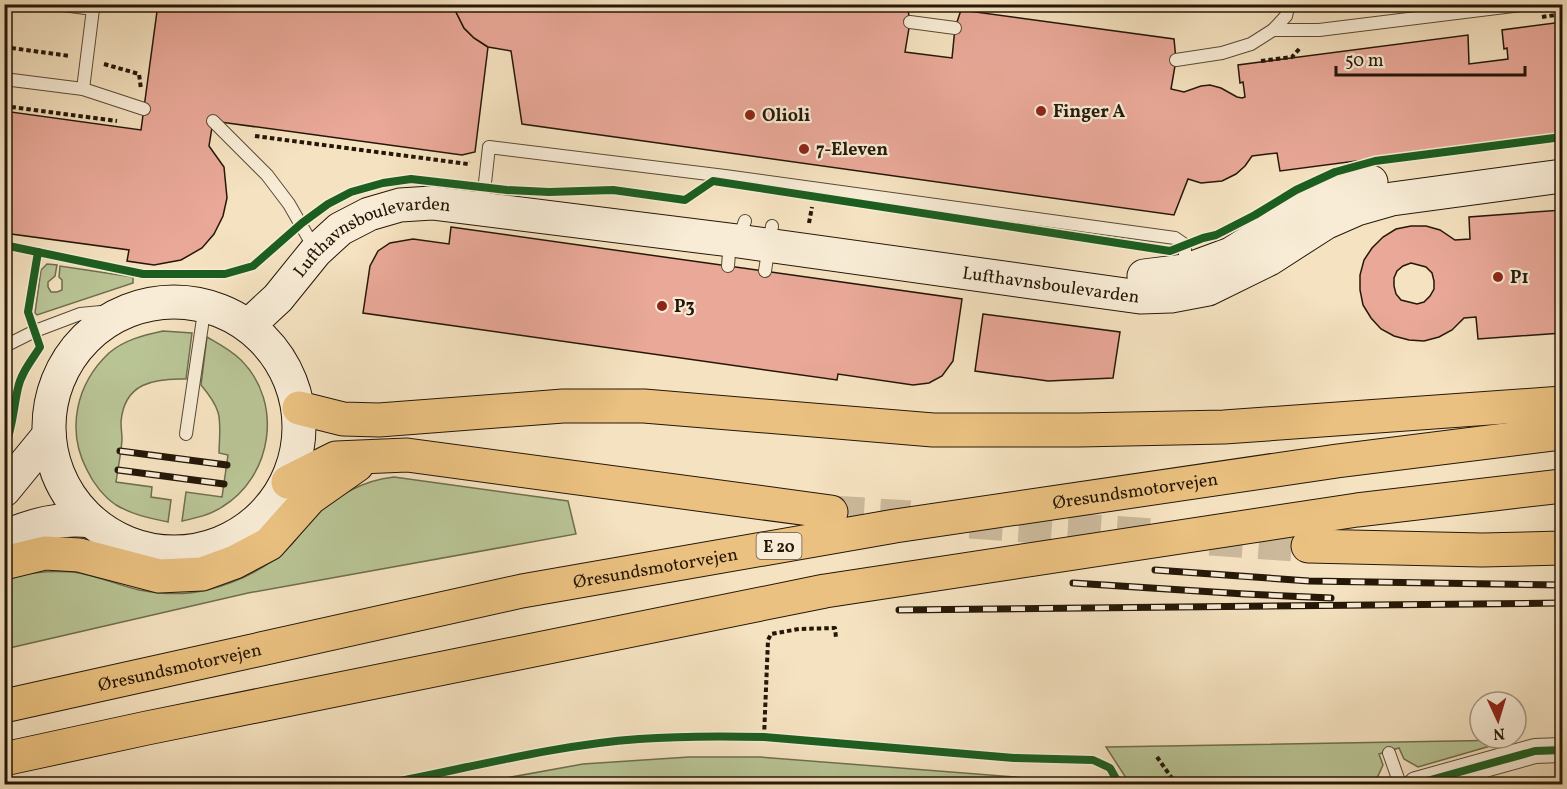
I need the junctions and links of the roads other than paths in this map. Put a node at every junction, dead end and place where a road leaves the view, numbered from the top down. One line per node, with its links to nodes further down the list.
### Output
1 (56, 4): 9 (lane)
2 (1289, 4): 6 (lane)
3 (1530, 4): 6 (lane)
4 (910, 22): 5 (lane)
5 (955, 28)
6 (1273, 30): 7 (lane)
7 (1176, 60)
8 (4, 79): 9 (lane)
9 (83, 88): 10 (lane)
10 (144, 109)
11 (213, 121): 16 (lane)
12 (1558, 172): 17 (street, Lufthavnsboulevarden)
13 (482, 209): 14 (street, Lufthavnsboulevarden); 16 (street, Lufthavnsboulevarden); 17 (lane)
14 (518, 214): 15 (street, Lufthavnsboulevarden); 15 (street, Lufthavnsboulevarden)
15 (749, 246): 17 (street, Lufthavnsboulevarden); 17 (street, Lufthavnsboulevarden)
16 (316, 251): 20 (street, Lufthavnsboulevarden)
17 (1185, 282)
18 (205, 305): 19 (street); 20 (street); 25 (lane)
19 (122, 310): 21 (lane); 26 (street)
20 (249, 325): 23 (street)
21 (4, 342)
22 (1563, 403): 23 (highway)
23 (299, 408): 28 (street)
24 (1563, 433): 37 (highway, Øresundsmotorvejen / E 20)
25 (186, 434)
26 (49, 435): 30 (street); 32 (street)
27 (368, 457): 28 (highway); 31 (highway); 36 (highway)
28 (288, 482): 32 (street)
29 (1563, 486): 40 (highway)
30 (4, 490)
31 (831, 512)
32 (91, 521): 33 (street)
33 (4, 537)
34 (1308, 546): 35 (highway)
35 (1563, 548)
36 (4, 563)
37 (4, 706)
38 (1563, 750): 42 (street)
39 (1389, 753): 41 (lane)
40 (4, 759)
41 (1400, 784)
42 (1416, 784)

